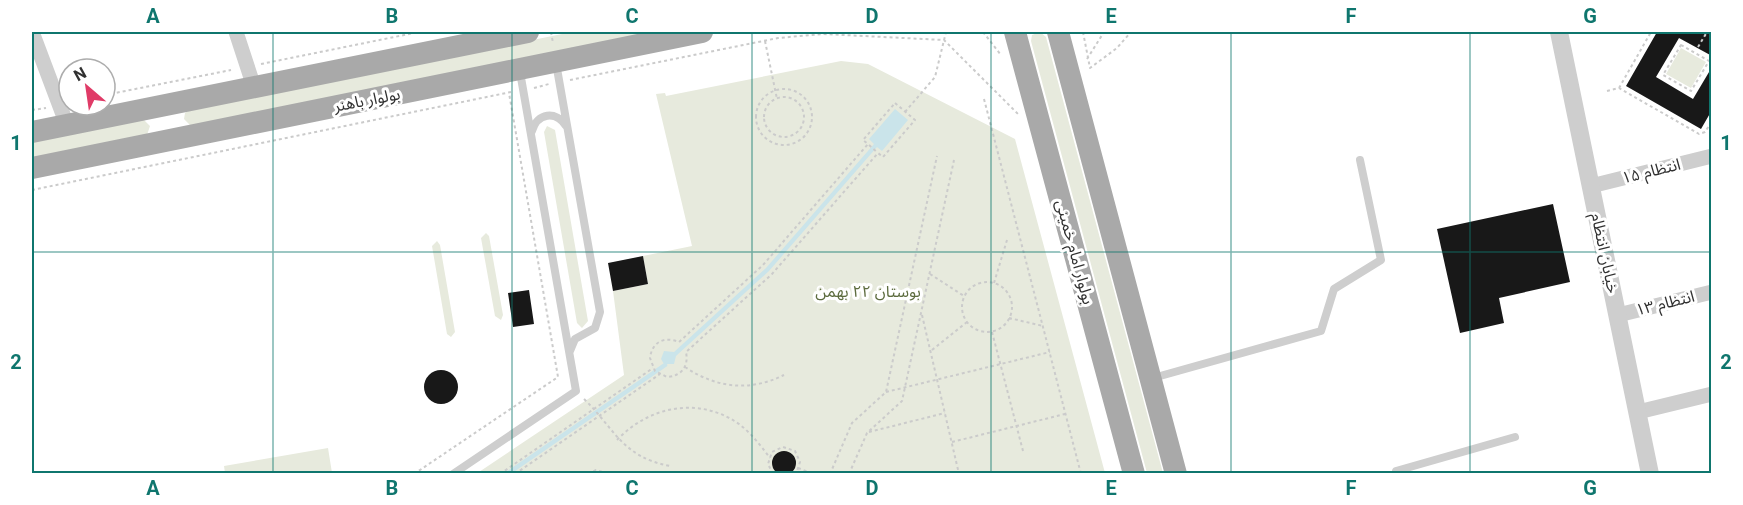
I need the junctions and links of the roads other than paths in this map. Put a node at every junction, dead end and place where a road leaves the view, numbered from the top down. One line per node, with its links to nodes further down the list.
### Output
1 (32, 32): 12 (street)
2 (236, 32): 10 (street)
3 (702, 32): 8 (main road, بولوار باهنر)
4 (1058, 32): 26 (main road)
5 (1559, 32): 20 (street, خیابان انتظام)
6 (516, 33): 10 (main road)
7 (1024, 35): 31 (main road, بولوار امام خمینی)
8 (558, 72): 9 (main road, بولوار باهنر); 13 (lane)
9 (522, 79): 15 (lane); 16 (main road, بولوار باهنر)
10 (254, 87): 11 (main road)
11 (164, 106): 12 (main road); 16 (main road)
12 (67, 125): 14 (main road)
13 (568, 130): 15 (lane); 24 (lane)
14 (32, 132)
15 (532, 136): 23 (lane)
16 (171, 139): 19 (main road, بولوار باهنر)
17 (1712, 156): 20 (street, انتظام ۱۵)
18 (1360, 160): 26 (lane)
19 (32, 168)
20 (1591, 186): 22 (street, خیابان انتظام)
21 (1712, 292): 22 (street, انتظام ۱۳)
22 (1618, 315): 28 (street, خیابان انتظام)
23 (563, 319): 24 (lane); 25 (lane)
24 (585, 334): 25 (lane)
25 (570, 355): 30 (lane)
26 (1151, 379): 32 (main road)
27 (1712, 394): 28 (street)
28 (1638, 412): 34 (street, خیابان انتظام)
29 (1515, 437): 33 (lane)
30 (453, 474)
31 (1134, 474)
32 (1176, 474)
33 (1396, 474)
34 (1650, 474)

